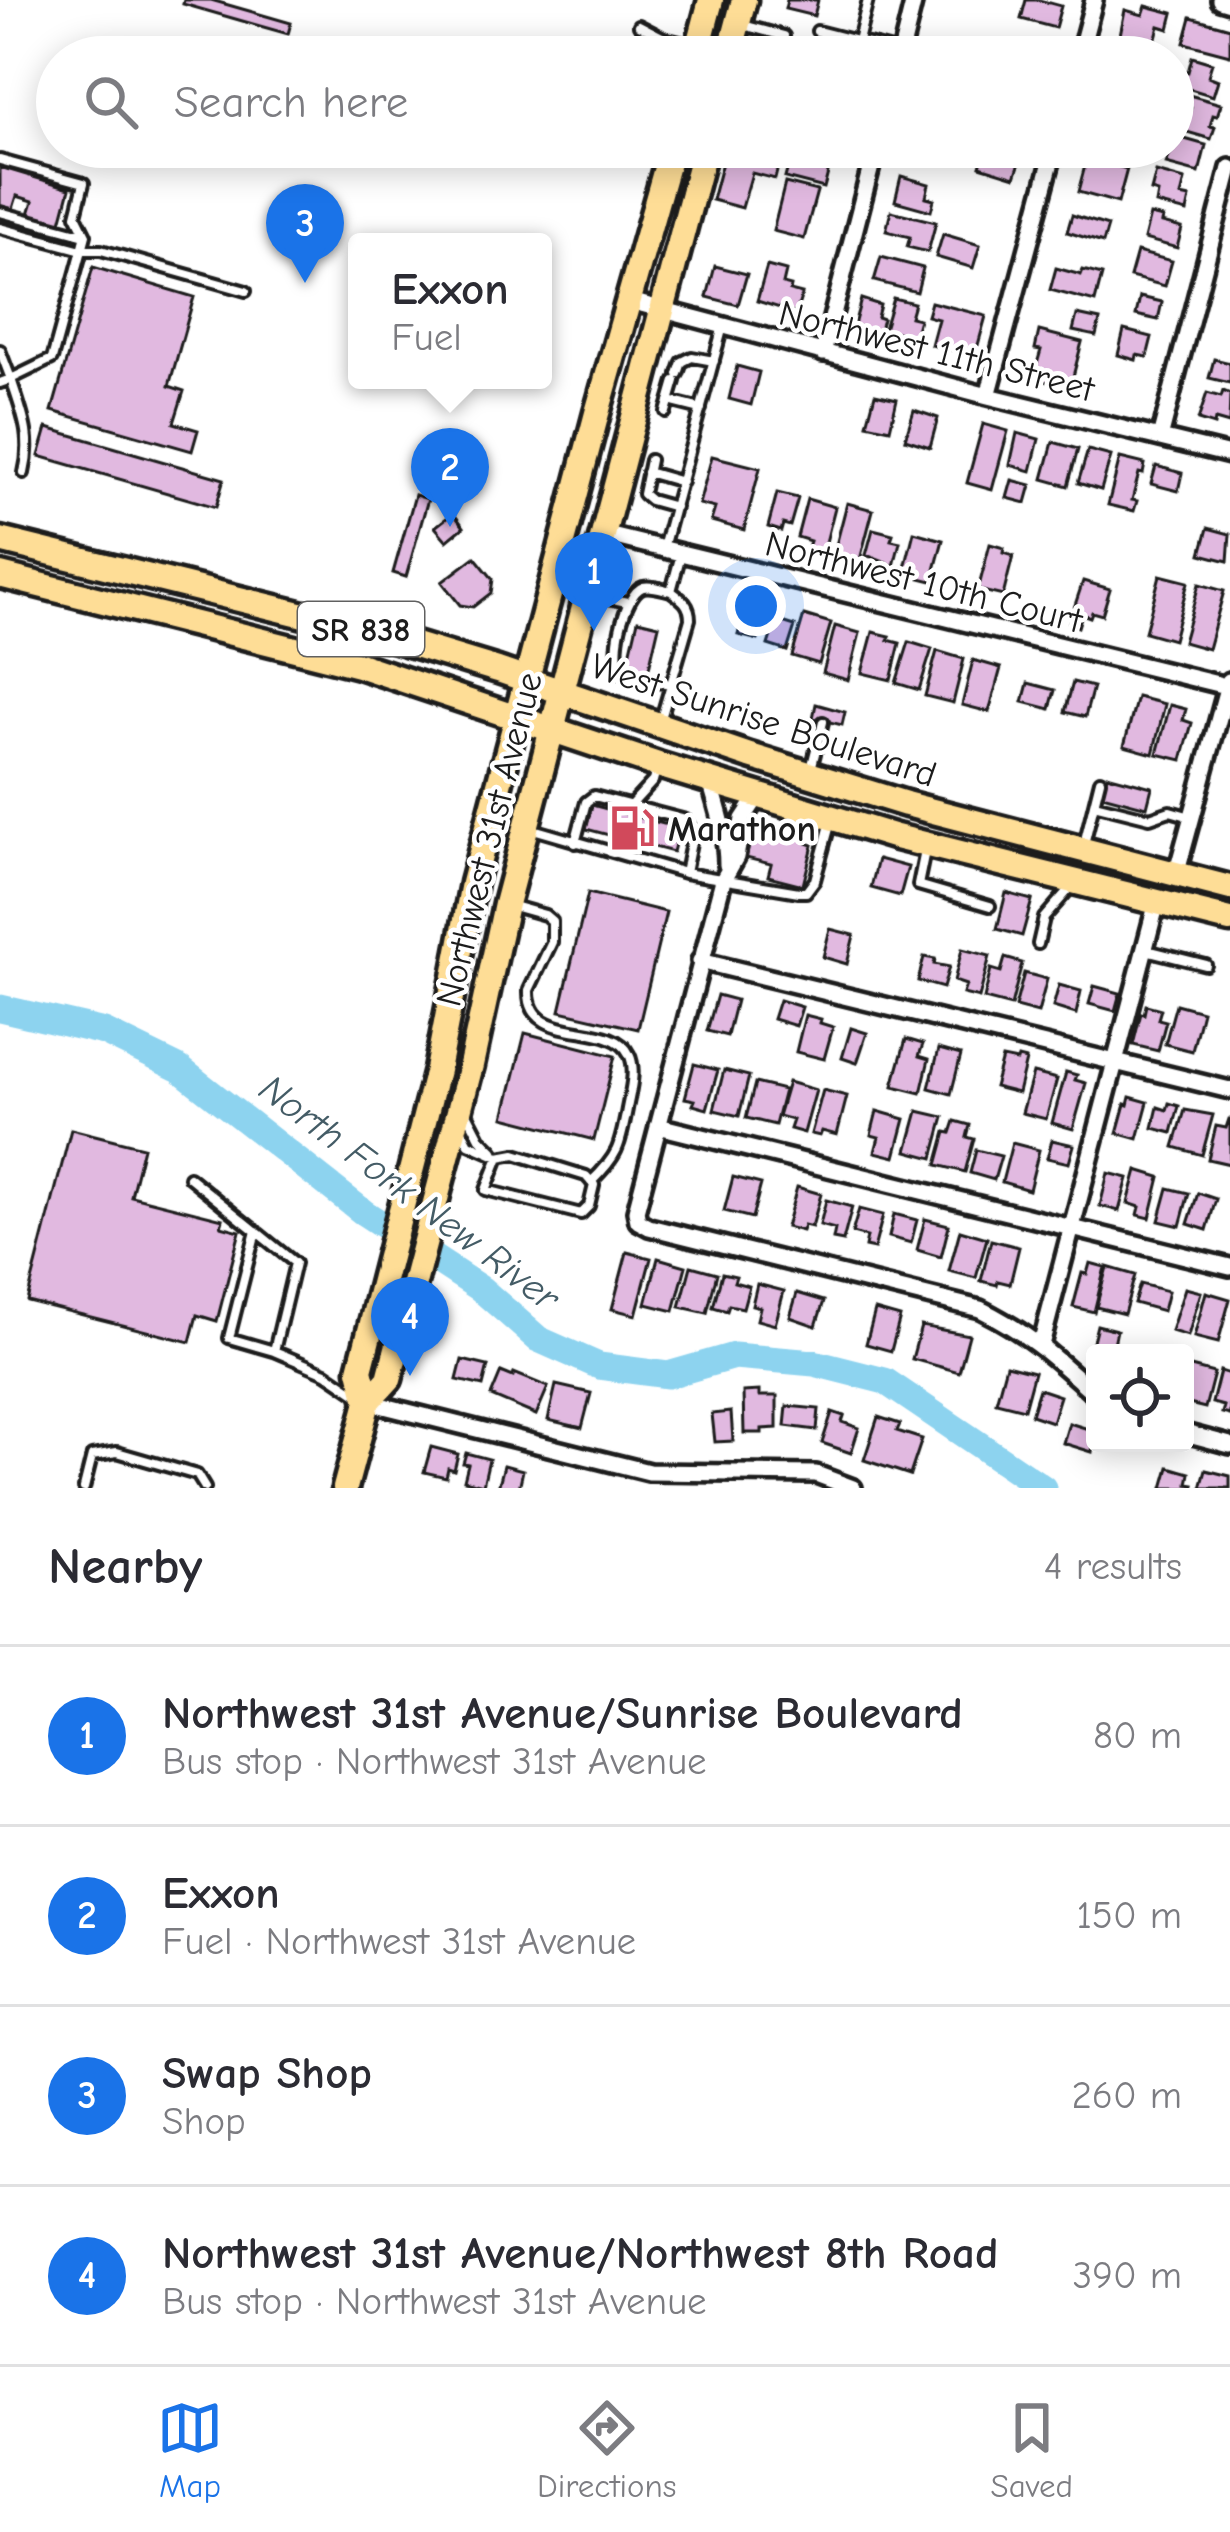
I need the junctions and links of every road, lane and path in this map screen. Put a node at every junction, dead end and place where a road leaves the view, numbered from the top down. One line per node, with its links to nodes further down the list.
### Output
1 (711, 0): 11 (main road)
2 (868, 0): 14 (lane)
3 (914, 0): 15 (street)
4 (1094, 0): 16 (street)
5 (1220, 0): 6 (street)
6 (1230, 2)
7 (741, 12): 12 (lane)
8 (639, 25): 10 (lane)
9 (817, 31): 13 (lane)
10 (660, 36)
11 (702, 36)
12 (784, 36)
13 (838, 36)
14 (859, 36)
15 (905, 36)
16 (1084, 36)
17 (0, 160): 25 (lane)
18 (666, 168): 28 (main road, Northwest 31st Avenue)
19 (699, 168): 29 (main road, Northwest 31st Avenue)
20 (871, 168): 32 (street)
21 (1048, 168): 36 (street)
22 (1230, 168): 40 (street)
23 (0, 212): 25 (lane)
24 (0, 228): 26 (lane)
25 (86, 235): 26 (lane)
26 (82, 250): 27 (lane); 34 (lane)
27 (246, 291)
28 (630, 301): 29 (street, Northwest 11th Street); 55 (main road, Northwest 31st Avenue)
29 (662, 310): 30 (street, Northwest 11th Street); 47 (main road, Northwest 31st Avenue)
30 (723, 326): 32 (street, Northwest 11th Street); 33 (lane)
31 (0, 350): 34 (lane)
32 (823, 353): 36 (street, Northwest 11th Street)
33 (715, 361): 37 (lane); 38 (lane)
34 (11, 379): 35 (lane); 44 (lane)
35 (0, 383)
36 (988, 396): 40 (street, Northwest 11th Street)
37 (669, 400): 38 (lane); 39 (lane)
38 (701, 409): 45 (lane)
39 (666, 412)
40 (1160, 438): 41 (street, Northwest 11th Street)
41 (1230, 454)
42 (650, 460): 43 (lane)
43 (647, 472): 45 (lane); 46 (lane)
44 (24, 473)
45 (682, 482): 46 (lane)
46 (675, 507): 49 (lane)
47 (603, 534): 49 (street, Northwest 10th Court); 53 (main road, Northwest 31st Avenue)
48 (0, 540): 55 (main road, West Sunrise Boulevard / SR 838)
49 (663, 549): 50 (street, Northwest 10th Court)
50 (682, 552): 52 (lane); 57 (street, Northwest 10th Court)
51 (0, 575): 59 (main road, West Sunrise Boulevard / SR 838)
52 (671, 591): 54 (lane); 56 (lane)
53 (586, 594): 54 (lane); 58 (main road, Northwest 31st Avenue)
54 (627, 602): 56 (lane)
55 (526, 680): 58 (main road, West Sunrise Boulevard / SR 838); 59 (main road, Northwest 31st Avenue)
56 (671, 684): 61 (lane)
57 (1229, 684): 70 (street)
58 (561, 692): 61 (main road, West Sunrise Boulevard / SR 838); 62 (main road, Northwest 31st Avenue)
59 (516, 718): 62 (main road, West Sunrise Boulevard / SR 838); 91 (main road, Northwest 31st Avenue)
60 (823, 722): 64 (lane)
61 (659, 724): 64 (main road, West Sunrise Boulevard / SR 838)
62 (550, 730): 63 (main road, West Sunrise Boulevard / SR 838); 72 (main road, Northwest 31st Avenue)
63 (658, 765): 66 (main road, West Sunrise Boulevard / SR 838); 69 (lane)
64 (810, 774): 75 (main road, West Sunrise Boulevard / SR 838)
65 (1100, 779): 68 (lane)
66 (710, 781): 67 (main road, West Sunrise Boulevard / SR 838); 78 (street)
67 (758, 796): 71 (main road, West Sunrise Boulevard / SR 838); 78 (street)
68 (1094, 804): 70 (lane); 75 (lane)
69 (630, 806): 73 (lane); 76 (lane)
70 (1193, 818): 77 (street)
71 (832, 819): 74 (main road, West Sunrise Boulevard / SR 838); 78 (lane)
72 (526, 826): 73 (lane); 83 (main road, Northwest 31st Avenue)
73 (575, 843): 76 (lane)
74 (926, 845): 79 (main road, West Sunrise Boulevard / SR 838); 84 (lane)
75 (1082, 851): 77 (main road, West Sunrise Boulevard / SR 838)
76 (685, 873): 78 (lane)
77 (1176, 875): 80 (main road, West Sunrise Boulevard / SR 838); 81 (main road)
78 (725, 877): 88 (street)
79 (1076, 881): 81 (main road, West Sunrise Boulevard / SR 838); 86 (lane)
80 (1220, 885): 82 (main road)
81 (1113, 891): 82 (main road, West Sunrise Boulevard / SR 838)
82 (1157, 902): 85 (main road, West Sunrise Boulevard / SR 838); 87 (street)
83 (506, 904): 93 (main road, Northwest 31st Avenue); 97 (lane)
84 (990, 906)
85 (1230, 920)
86 (1038, 944)
87 (1144, 950): 89 (lane); 90 (street)
88 (700, 962): 90 (street); 94 (street)
89 (1206, 964)
90 (1114, 1061): 92 (street); 98 (street)
91 (437, 1070): 93 (main road); 104 (main road, Northwest 31st Avenue)
92 (1230, 1090)
93 (459, 1112): 95 (lane); 95 (lane); 104 (main road, Northwest 31st Avenue)
94 (658, 1126): 98 (street); 101 (street)
95 (499, 1157): 97 (lane); 97 (lane)
96 (189, 1177): 99 (lane)
97 (591, 1181)
98 (1070, 1229): 100 (street); 101 (street)
99 (256, 1231): 102 (lane); 102 (lane)
100 (1230, 1267)
101 (1041, 1345): 103 (street)
102 (274, 1351): 104 (lane)
103 (1086, 1386)
104 (368, 1402): 109 (main road, Northwest 31st Avenue); 110 (street)
105 (1194, 1435): 106 (street)
106 (1230, 1445)
107 (84, 1488): 108 (lane)
108 (205, 1488)
109 (345, 1488)
110 (853, 1488)

